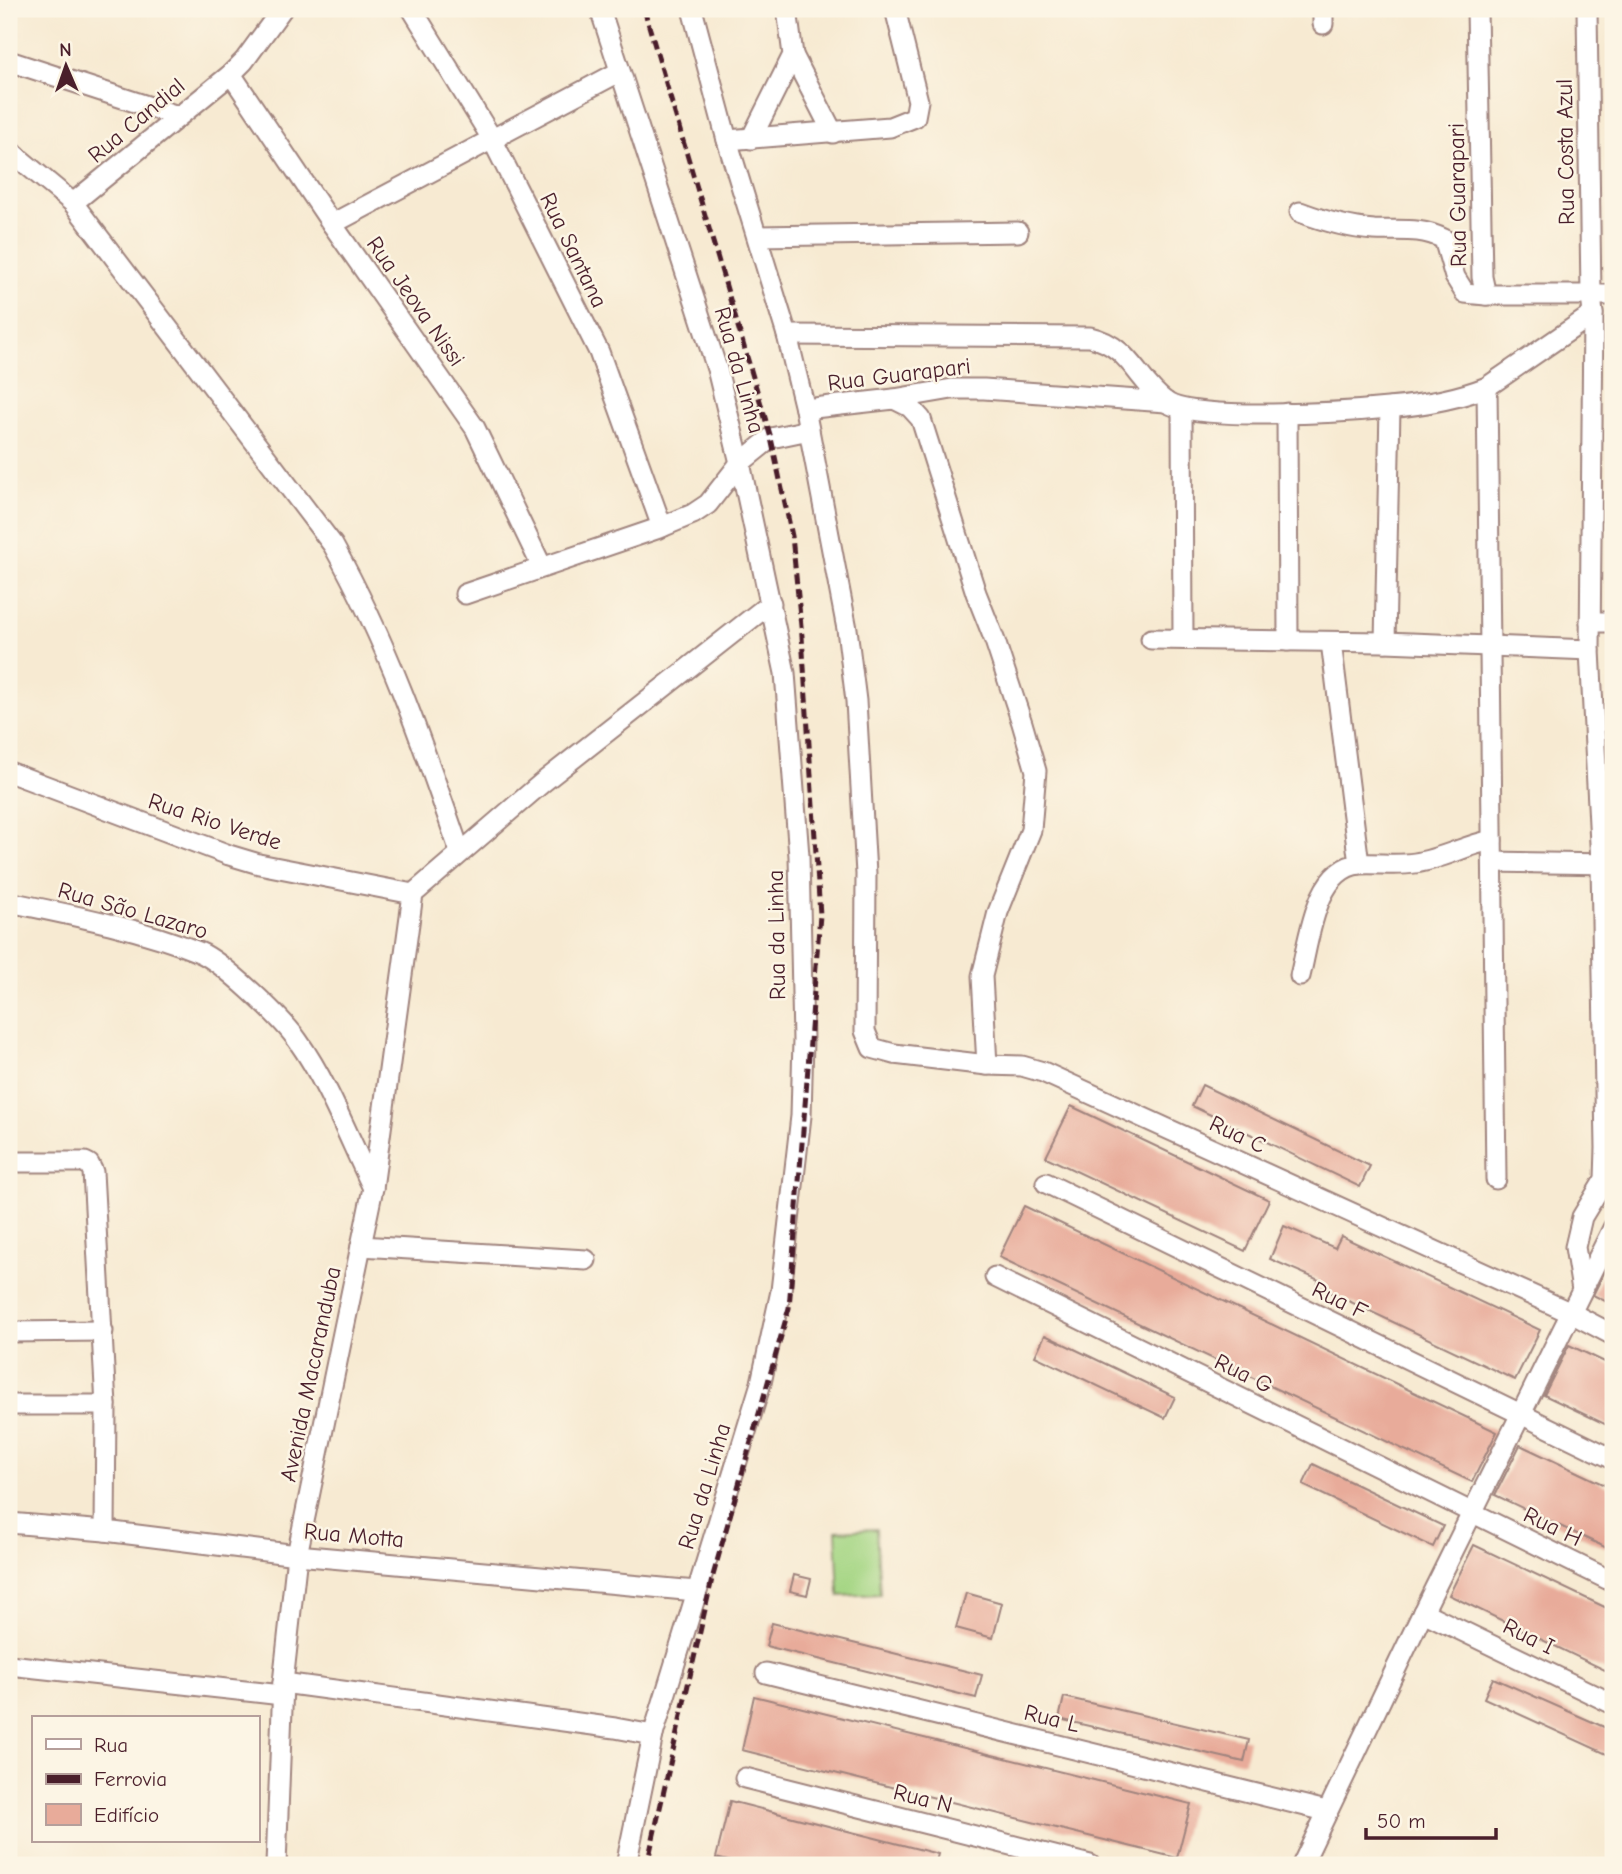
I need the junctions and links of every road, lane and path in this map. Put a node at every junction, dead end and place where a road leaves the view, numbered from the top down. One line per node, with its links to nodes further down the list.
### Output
1 (282, 9): 12 (street, Rua Candial)
2 (412, 9): 15 (street, Rua Santana)
3 (600, 9): 11 (street, Rua da Linha)
4 (692, 9): 17 (street)
5 (787, 9): 9 (street)
6 (895, 9): 14 (street)
7 (1477, 9): 24 (street, Rua Guarapari)
8 (1587, 9): 26 (street, Rua Costa Azul)
9 (793, 55): 14 (street); 16 (street)
10 (9, 61): 13 (street)
11 (619, 72): 15 (street); 35 (street, Rua da Linha)
12 (231, 74): 13 (street, Rua Candial); 21 (street, Rua Jeova Nissi)
13 (178, 116): 19 (street, Rua Candial)
14 (833, 133): 16 (street)
15 (491, 137): 21 (street); 36 (street, Rua Santana)
16 (751, 139): 17 (street)
17 (727, 141): 23 (street)
18 (9, 150): 19 (street)
19 (73, 203): 51 (street)
20 (1300, 212): 24 (street)
21 (332, 224): 37 (street, Rua Jeova Nissi)
22 (1018, 232): 23 (street)
23 (757, 236): 27 (street)
24 (1486, 295): 26 (street, Rua Guarapari)
25 (1613, 295): 26 (street, Rua Guarapari)
26 (1592, 305): 28 (street, Rua Guarapari); 40 (street, Rua Costa Azul)
27 (787, 335): 30 (street); 32 (street)
28 (1487, 387): 31 (street, Rua Guarapari); 47 (street)
29 (894, 399): 30 (street, Rua Guarapari); 32 (street, Rua Guarapari); 58 (street)
30 (1174, 406): 33 (street, Rua Guarapari); 43 (street)
31 (1390, 408): 33 (street, Rua Guarapari); 46 (street)
32 (805, 410): 34 (street)
33 (1287, 413): 44 (street)
34 (809, 429): 35 (street); 58 (street, Rua C)
35 (740, 463): 36 (street); 39 (street, Rua da Linha)
36 (663, 527): 37 (street)
37 (542, 567): 38 (street)
38 (466, 594)
39 (771, 603): 51 (street); 81 (street, Rua da Linha)
40 (1590, 622): 41 (street); 48 (street, Rua Costa Azul)
41 (1613, 622)
42 (1151, 639): 43 (street)
43 (1183, 639): 44 (street)
44 (1288, 641): 45 (street)
45 (1331, 642): 46 (street); 54 (street)
46 (1385, 642): 47 (street)
47 (1490, 647): 48 (street); 50 (street)
48 (1590, 650): 53 (street, Rua Costa Azul)
49 (9, 772): 55 (street, Rua Rio Verde)
50 (1492, 839): 52 (street); 54 (street)
51 (460, 852): 55 (street)
52 (1493, 862): 53 (street); 60 (street)
53 (1607, 863): 67 (street, Rua Costa Azul)
54 (1359, 864): 57 (street)
55 (412, 894): 62 (street, Avenida Macaranduba)
56 (9, 902): 62 (street, Rua São Lazaro)
57 (1300, 976)
58 (986, 1065): 68 (street, Rua C)
59 (9, 1162): 69 (street)
60 (1496, 1180)
61 (1046, 1183): 74 (street, Rua F)
62 (373, 1188): 64 (street, Avenida Macaranduba)
63 (1612, 1229): 67 (street)
64 (361, 1246): 65 (street); 79 (street, Avenida Macaranduba)
65 (586, 1260)
66 (995, 1277): 76 (street, Rua G)
67 (1582, 1290): 68 (street)
68 (1571, 1313): 71 (street, Rua C); 74 (street)
69 (103, 1331): 70 (street); 73 (street)
70 (9, 1332)
71 (1613, 1335)
72 (9, 1405): 73 (street)
73 (106, 1405): 78 (street)
74 (1520, 1415): 75 (street, Rua F); 76 (street)
75 (1613, 1459)
76 (1472, 1514): 80 (street, Rua H); 82 (street)
77 (9, 1523): 78 (street, Rua Motta)
78 (105, 1531): 79 (street, Rua Motta)
79 (297, 1555): 81 (street, Rua Motta); 85 (street, Avenida Macaranduba)
80 (1613, 1581)
81 (696, 1591): 87 (street, Rua da Linha)
82 (1423, 1612): 86 (street, Rua I); 89 (street)
83 (9, 1665): 85 (street)
84 (766, 1673): 89 (street, Rua L)
85 (283, 1689): 87 (street); 90 (street, Avenida Macaranduba)
86 (1613, 1704)
87 (653, 1735): 91 (street, Rua da Linha)
88 (745, 1777): 92 (street, Rua N)
89 (1326, 1811): 93 (street)
90 (276, 1865)
91 (626, 1865)
92 (1090, 1865)
93 (1302, 1865)

